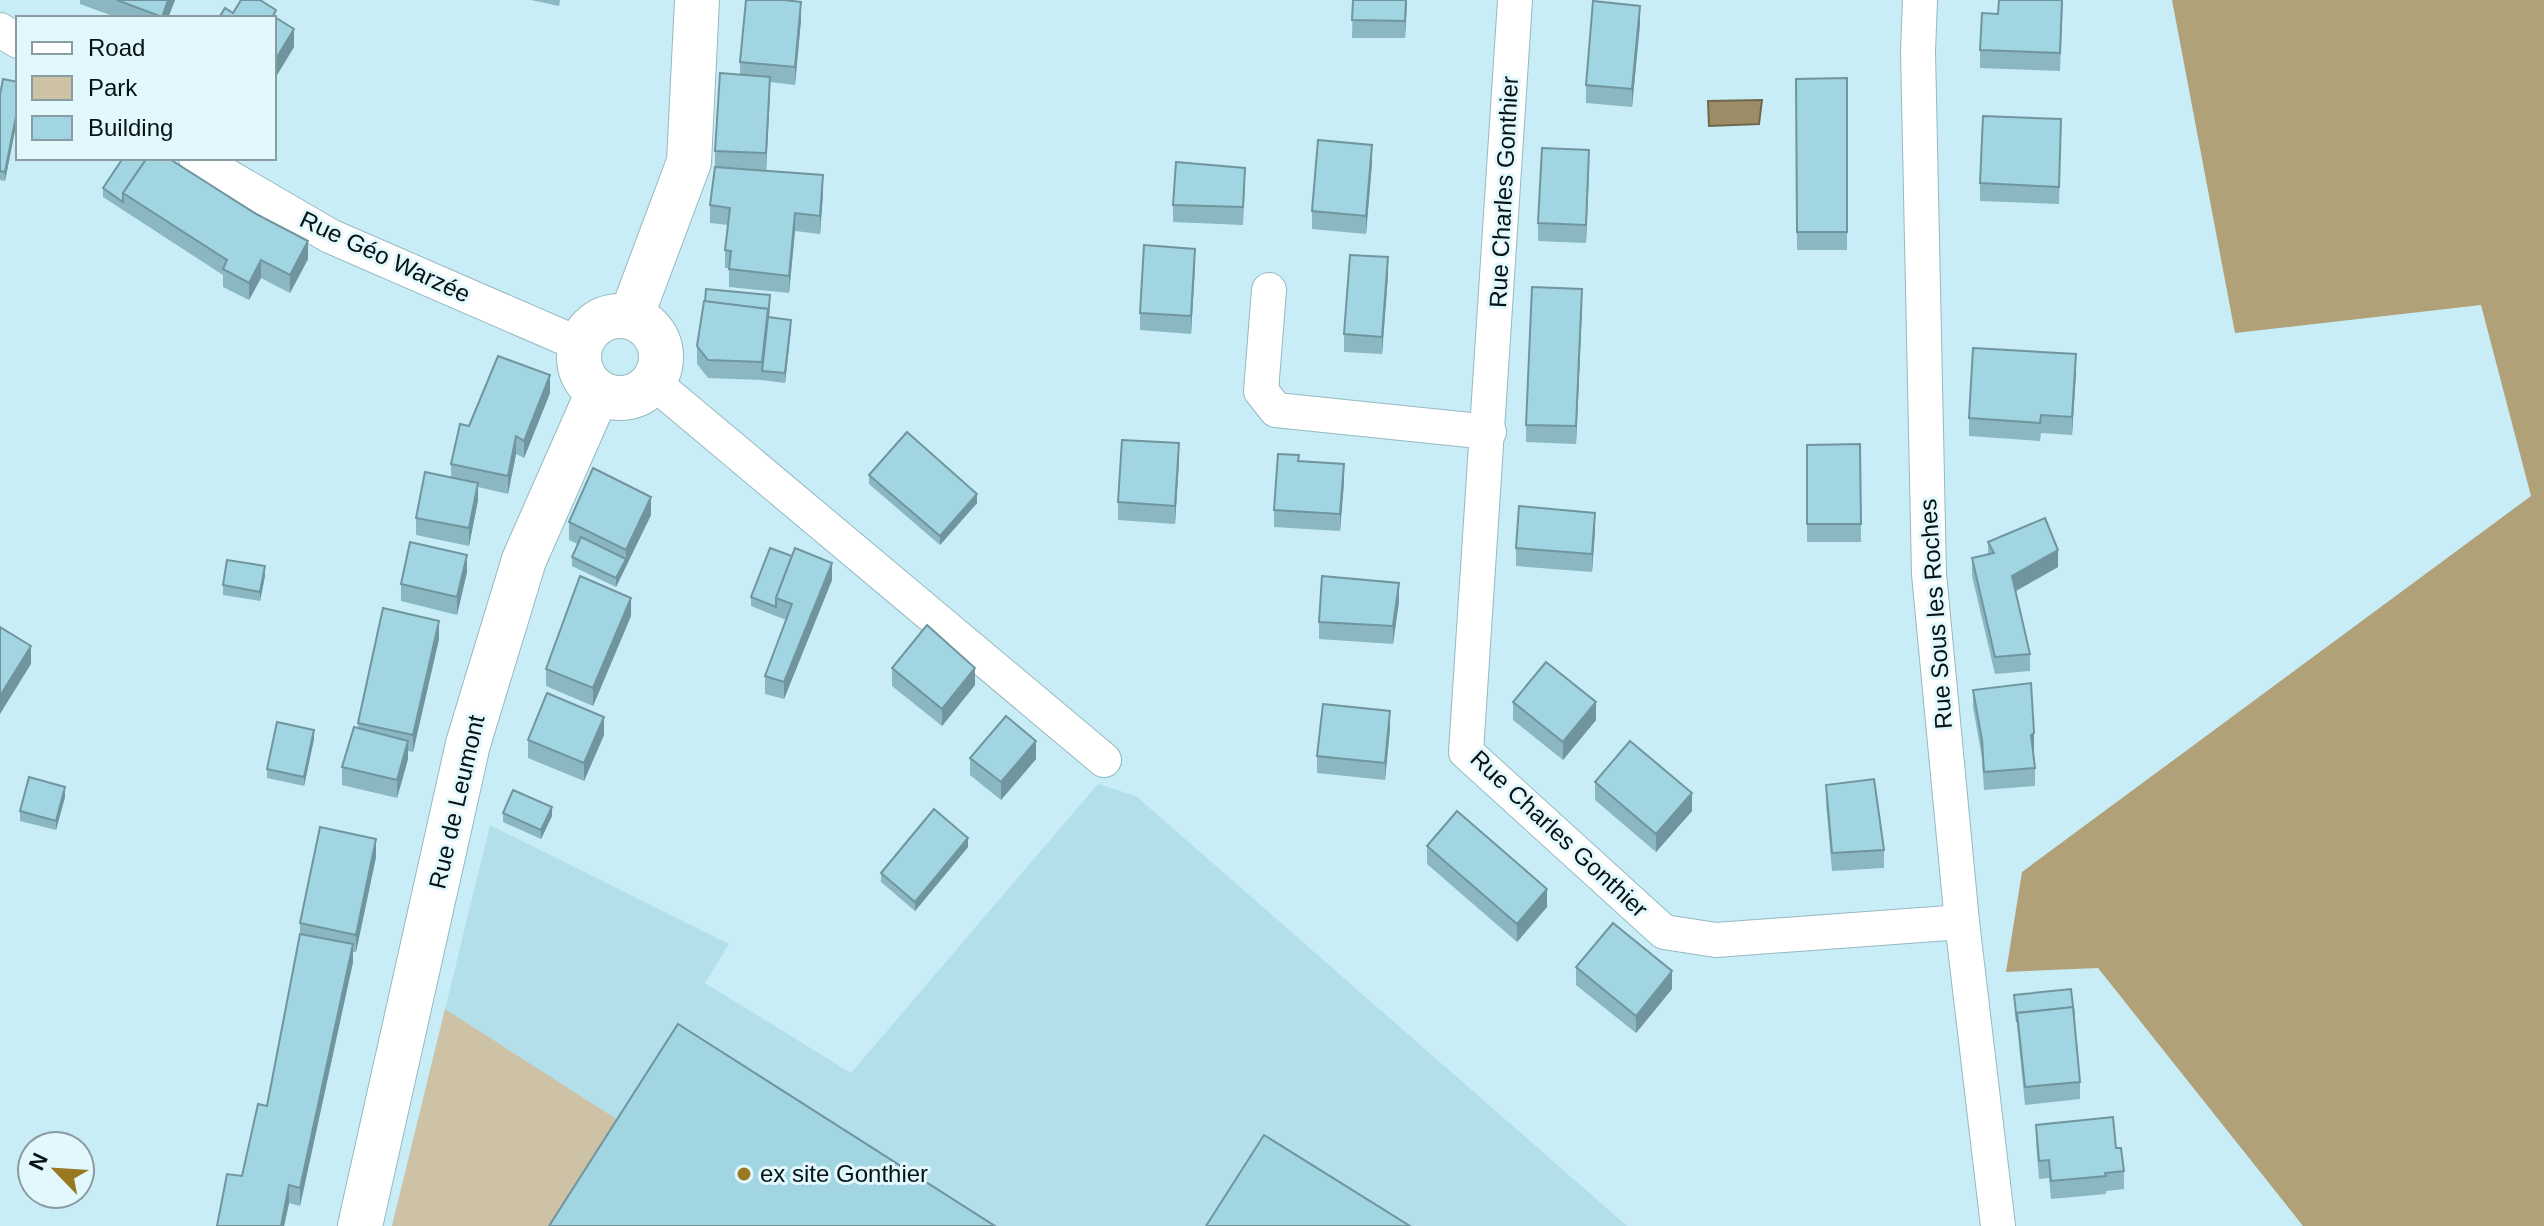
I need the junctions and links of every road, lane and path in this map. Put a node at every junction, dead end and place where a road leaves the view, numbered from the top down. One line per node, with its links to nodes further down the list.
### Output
1 (697, 0): 6 (street)
2 (1515, 0): 10 (street, Rue Charles Gonthier)
3 (1920, 0): 12 (street, Rue Sous les Roches)
4 (199, 160): 7 (street, Rue Géo Warzée)
5 (1269, 290): 10 (street)
6 (631, 317): 7 (street); 8 (street)
7 (581, 345): 9 (street)
8 (653, 382): 9 (street); 11 (street)
9 (598, 392): 13 (street, Rue de Leumont)
10 (1489, 432): 12 (street, Rue Charles Gonthier)
11 (1104, 760)
12 (1962, 922): 14 (street, Rue Sous les Roches)
13 (360, 1226)
14 (1998, 1226)

